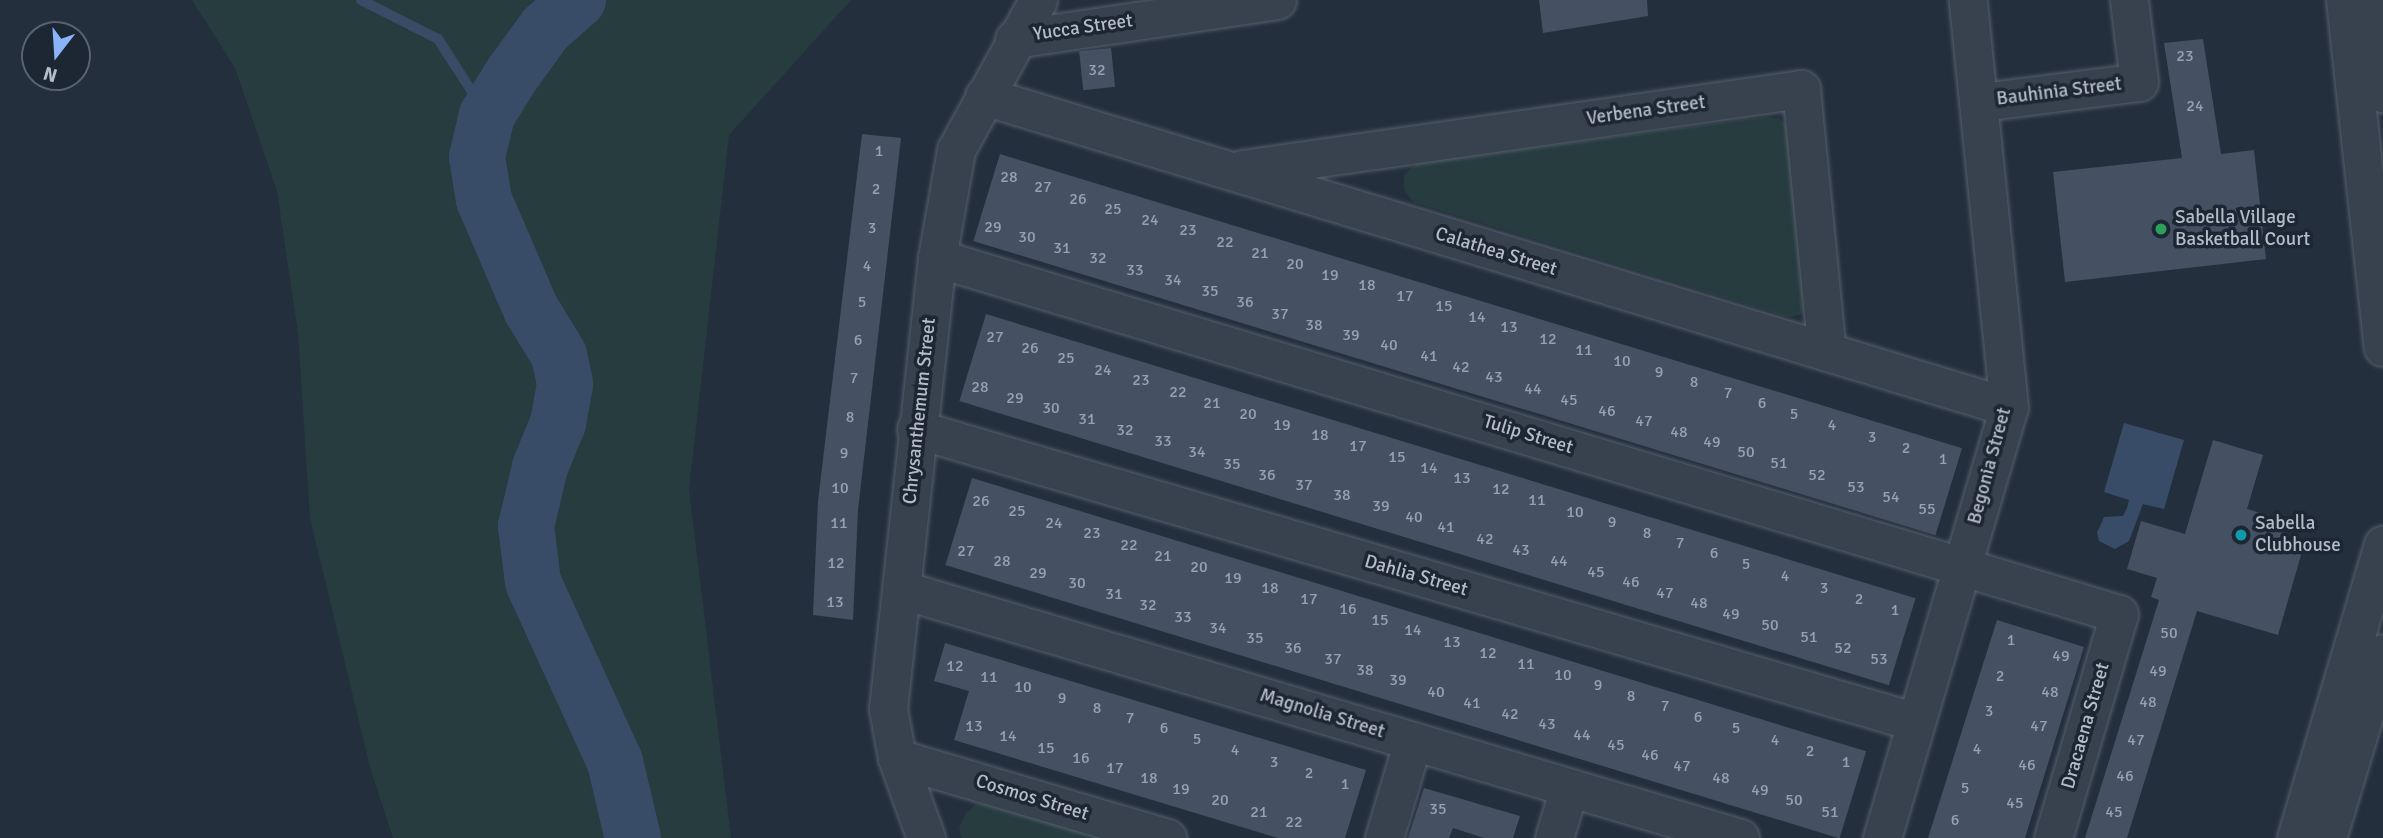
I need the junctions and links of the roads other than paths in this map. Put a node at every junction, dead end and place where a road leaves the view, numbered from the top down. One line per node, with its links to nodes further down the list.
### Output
1 (1038, 0): 7 (street, Chrysanthemum Street)
2 (1277, 0): 7 (street, Yucca Street)
3 (1968, 0): 11 (street, Begonia Street)
4 (2129, 0): 11 (street, Bauhinia Street)
5 (2345, 0): 8 (street)
6 (2373, 0): 8 (street)
7 (1014, 38): 10 (street, Chrysanthemum Street)
8 (2371, 51): 9 (street); 14 (street)
9 (2383, 93)
10 (984, 96): 12 (street, Calathea Street); 13 (street, Chrysanthemum Street)
11 (1981, 102): 16 (street, Begonia Street)
12 (1230, 171): 15 (street, Calathea Street); 15 (street, Verbena Street)
13 (937, 258): 17 (street, Chrysanthemum Street); 19 (street, Tulip Street)
14 (2383, 347)
15 (1828, 352): 16 (street, Calathea Street)
16 (2009, 407): 19 (street, Begonia Street)
17 (916, 429): 20 (street, Chrysanthemum Street); 23 (street, Dahlia Street)
18 (2383, 545): 35 (street)
19 (1962, 566): 21 (street, Tulip Street); 23 (street, Begonia Street)
20 (903, 590): 24 (street, Magnolia Street); 25 (street, Chrysanthemum Street)
21 (2119, 614): 34 (street, Dracaena Street)
22 (2383, 653): 36 (street)
23 (1916, 722): 33 (street, Begonia Street)
24 (1413, 741): 26 (street, Magnolia Street); 30 (street)
25 (897, 758): 28 (street, Chrysanthemum Street); 29 (street, Cosmos Street)
26 (1569, 788): 27 (street, Magnolia Street); 31 (street)
27 (1702, 833): 32 (street, Magnolia Street)
28 (926, 838)
29 (1167, 838)
30 (1384, 838)
31 (1554, 838)
32 (1740, 838)
33 (1882, 838)
34 (2053, 838)
35 (2296, 838)
36 (2327, 838)

